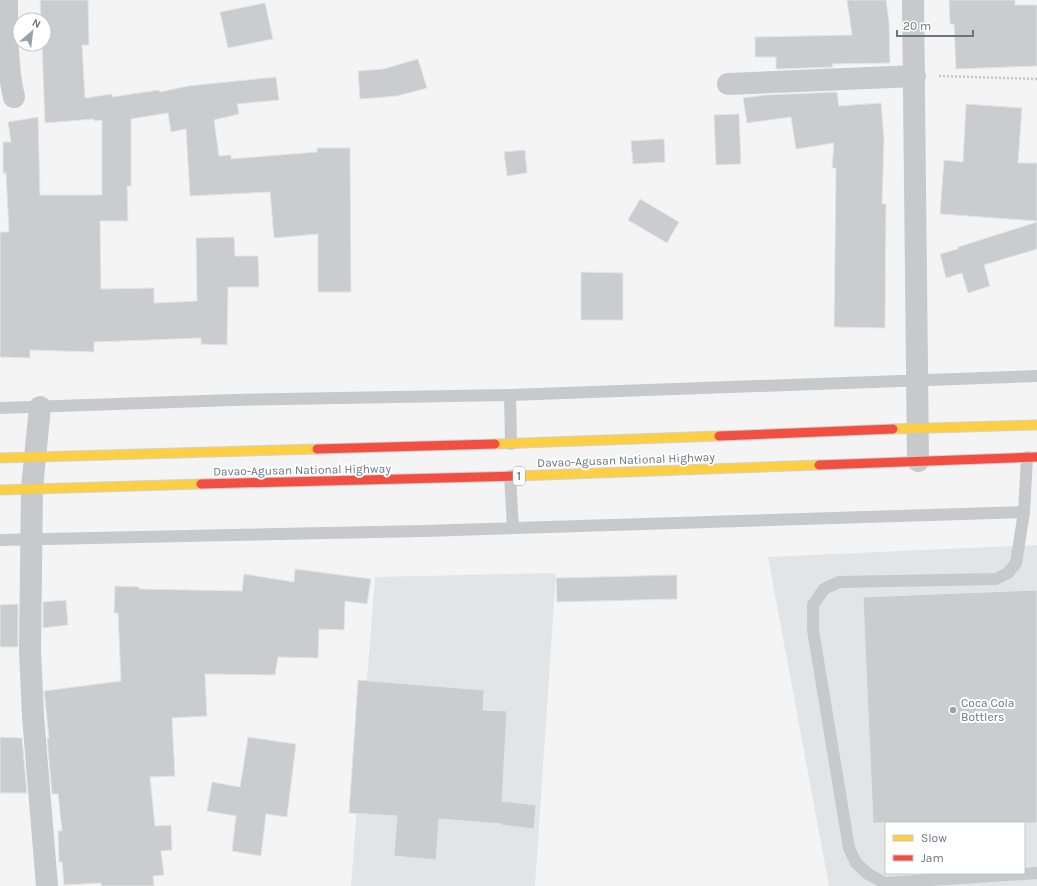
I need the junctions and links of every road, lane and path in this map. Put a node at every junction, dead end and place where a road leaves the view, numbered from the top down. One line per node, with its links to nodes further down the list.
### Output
1 (7, 0): 6 (street)
2 (913, 0): 3 (street)
3 (915, 76): 4 (path); 5 (street); 8 (street)
4 (1037, 79)
5 (728, 84)
6 (14, 97)
7 (1037, 376): 8 (lane)
8 (917, 380): 9 (lane); 13 (street)
9 (510, 395): 10 (lane); 14 (lane)
10 (40, 407): 11 (lane); 15 (street)
11 (0, 408)
12 (1037, 425): 13 (highway, Davao-Agusan National Highway)
13 (918, 428): 14 (highway, Davao-Agusan National Highway); 18 (street)
14 (511, 444): 15 (highway, Davao-Agusan National Highway)
15 (35, 457): 17 (highway, Davao-Agusan National Highway); 20 (street)
16 (1032, 457): 18 (highway, Davao-Agusan National Highway / 1); 22 (lane)
17 (0, 458)
18 (918, 461): 19 (highway, Davao-Agusan National Highway / 1)
19 (510, 476): 20 (highway, Davao-Agusan National Highway / 1); 23 (lane)
20 (32, 488): 21 (highway, Davao-Agusan National Highway / 1); 24 (street)
21 (0, 490)
22 (1024, 512): 23 (lane); 27 (lane)
23 (513, 528): 24 (lane)
24 (32, 538): 25 (lane); 29 (street)
25 (0, 540)
26 (1037, 873): 28 (lane)
27 (1022, 874)
28 (1025, 874)
29 (47, 886)

